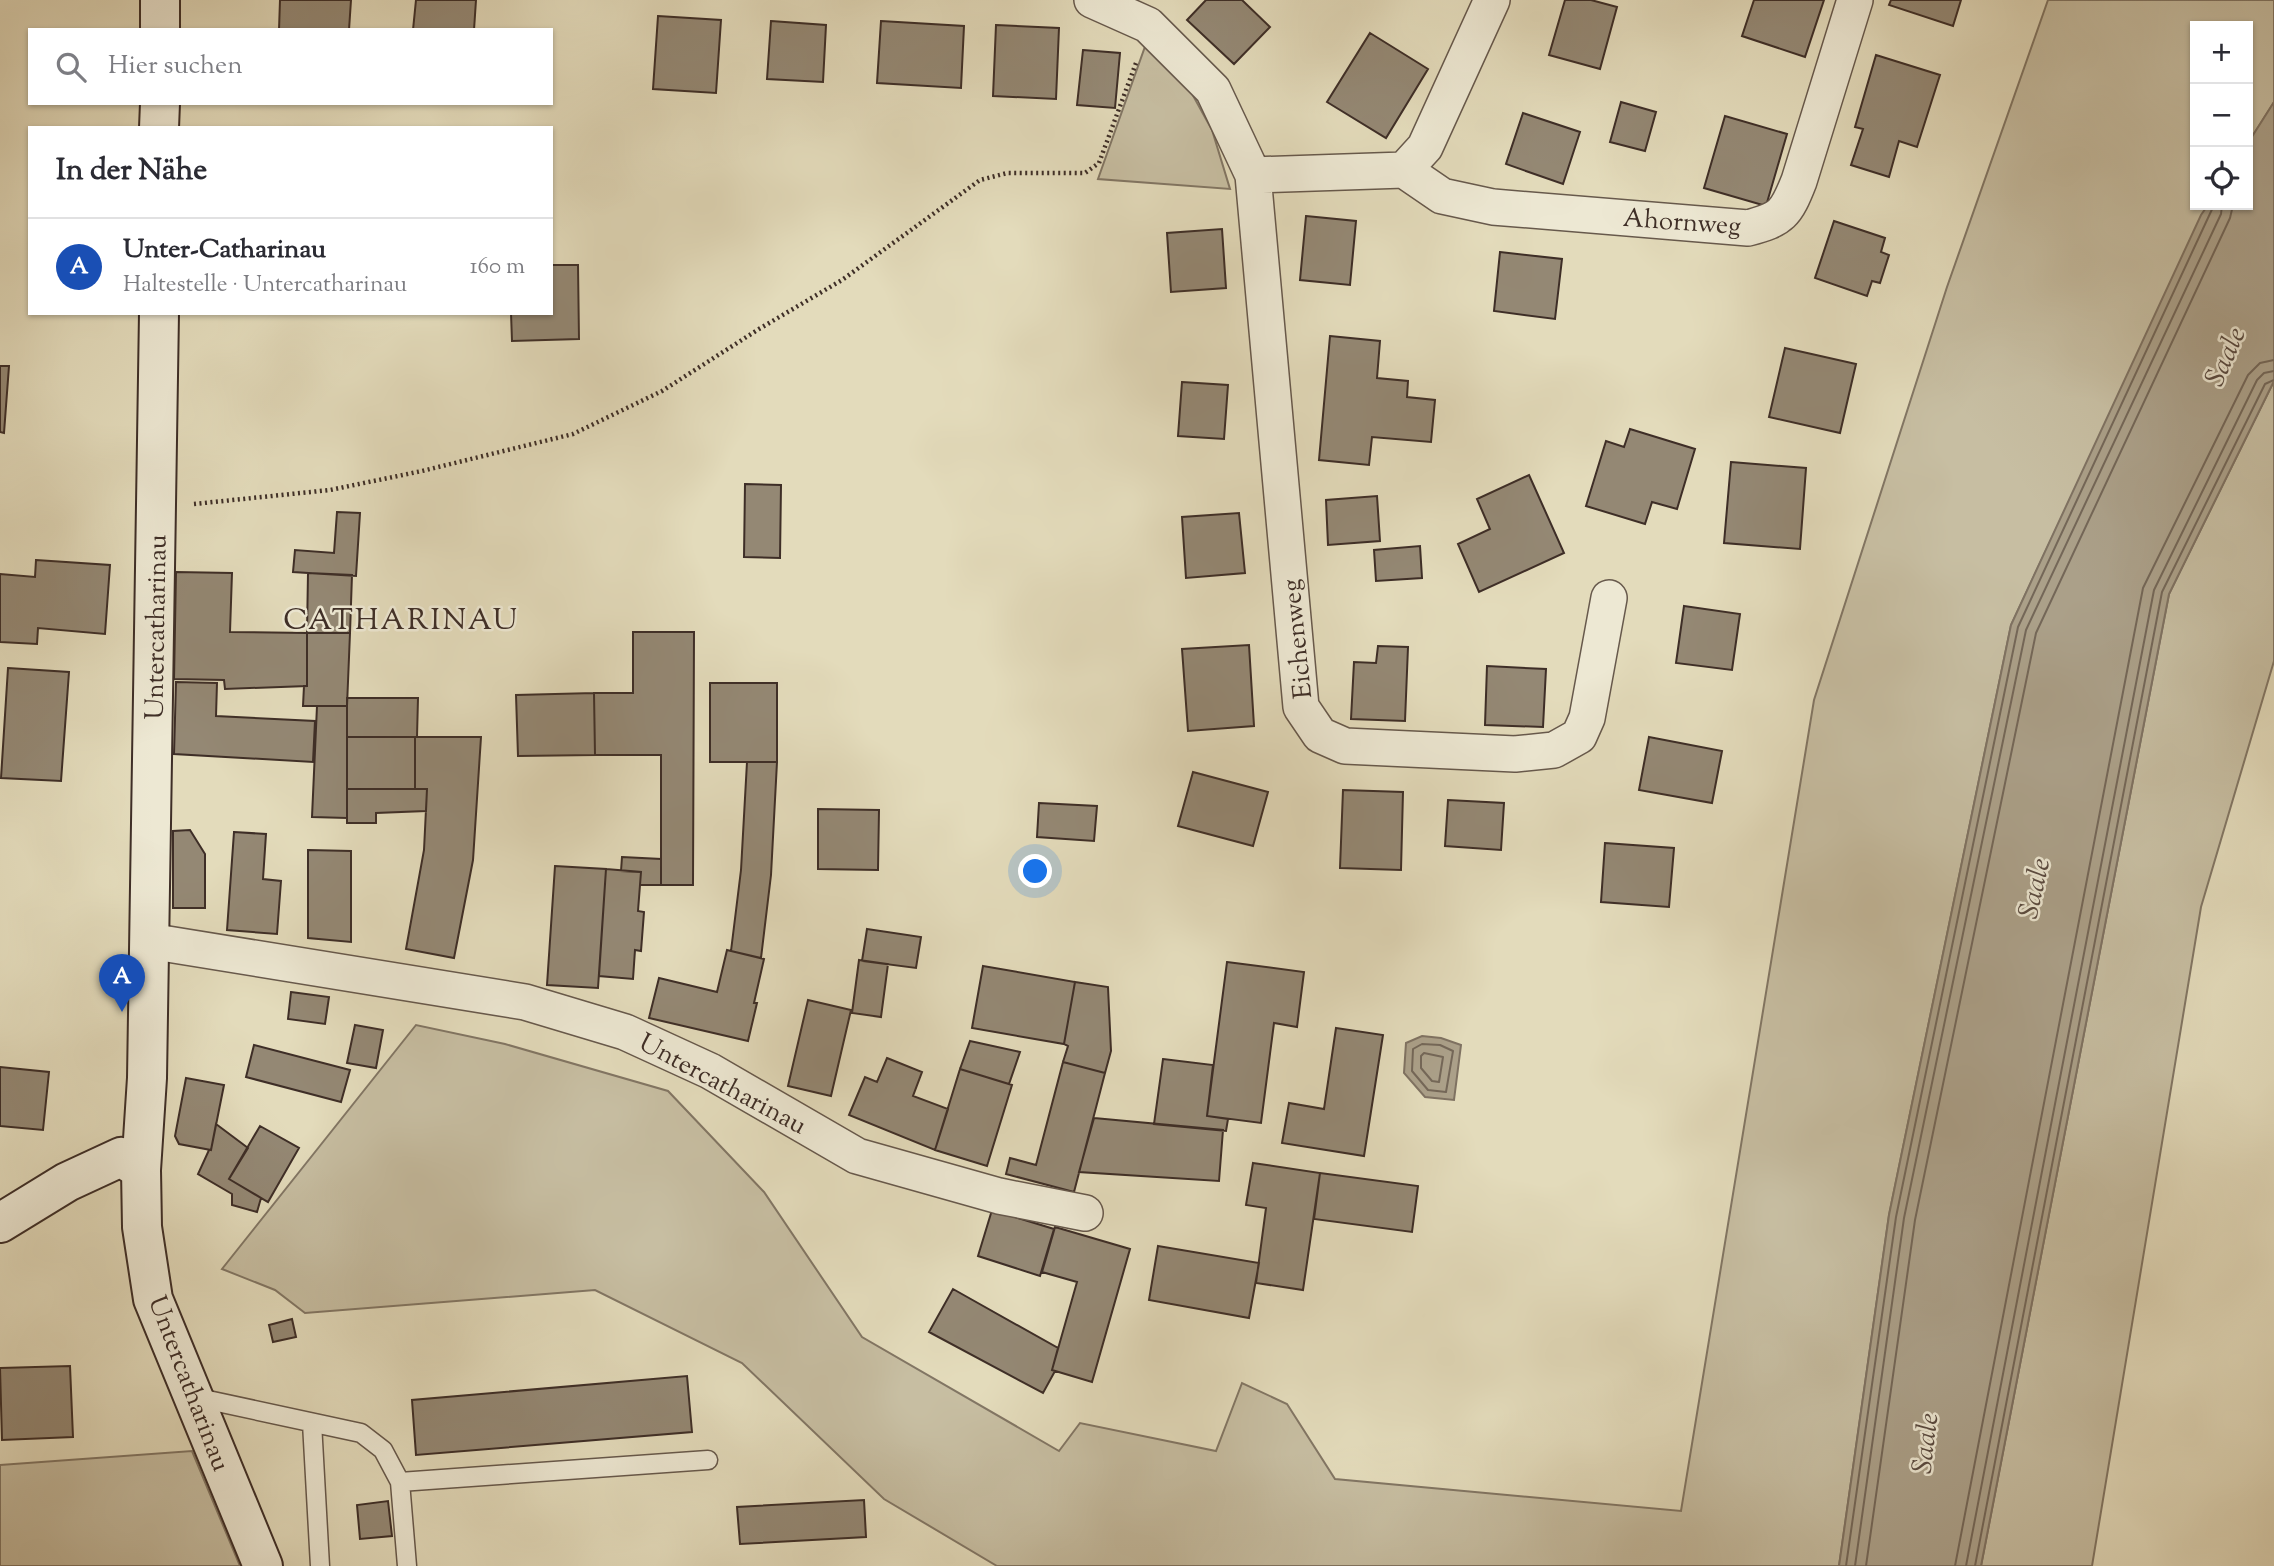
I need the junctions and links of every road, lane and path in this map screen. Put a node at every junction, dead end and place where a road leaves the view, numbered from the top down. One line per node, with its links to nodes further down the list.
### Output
1 (160, 0): 6 (main road)
2 (1092, 0): 5 (street)
3 (1492, 0): 9 (street)
4 (1855, 0): 9 (street, Ahornweg)
5 (1148, 25): 10 (street); 12 (path)
6 (160, 28)
7 (160, 105): 8 (main road)
8 (159, 126)
9 (1404, 170): 10 (street)
10 (1253, 175): 13 (street, Eichenweg)
11 (159, 315): 12 (main road, Untercatharinau)
12 (157, 508): 14 (main road, Untercatharinau)
13 (1609, 598)
14 (149, 941): 15 (main road, Untercatharinau); 16 (street, Untercatharinau)
15 (141, 1170): 17 (main road); 18 (main road, Untercatharinau)
16 (1084, 1213)
17 (0, 1223)
18 (194, 1397): 19 (lane); 22 (main road, Untercatharinau)
19 (313, 1423): 21 (lane); 23 (lane)
20 (708, 1460): 21 (lane)
21 (400, 1482): 24 (lane)
22 (263, 1566)
23 (320, 1566)
24 (407, 1566)

